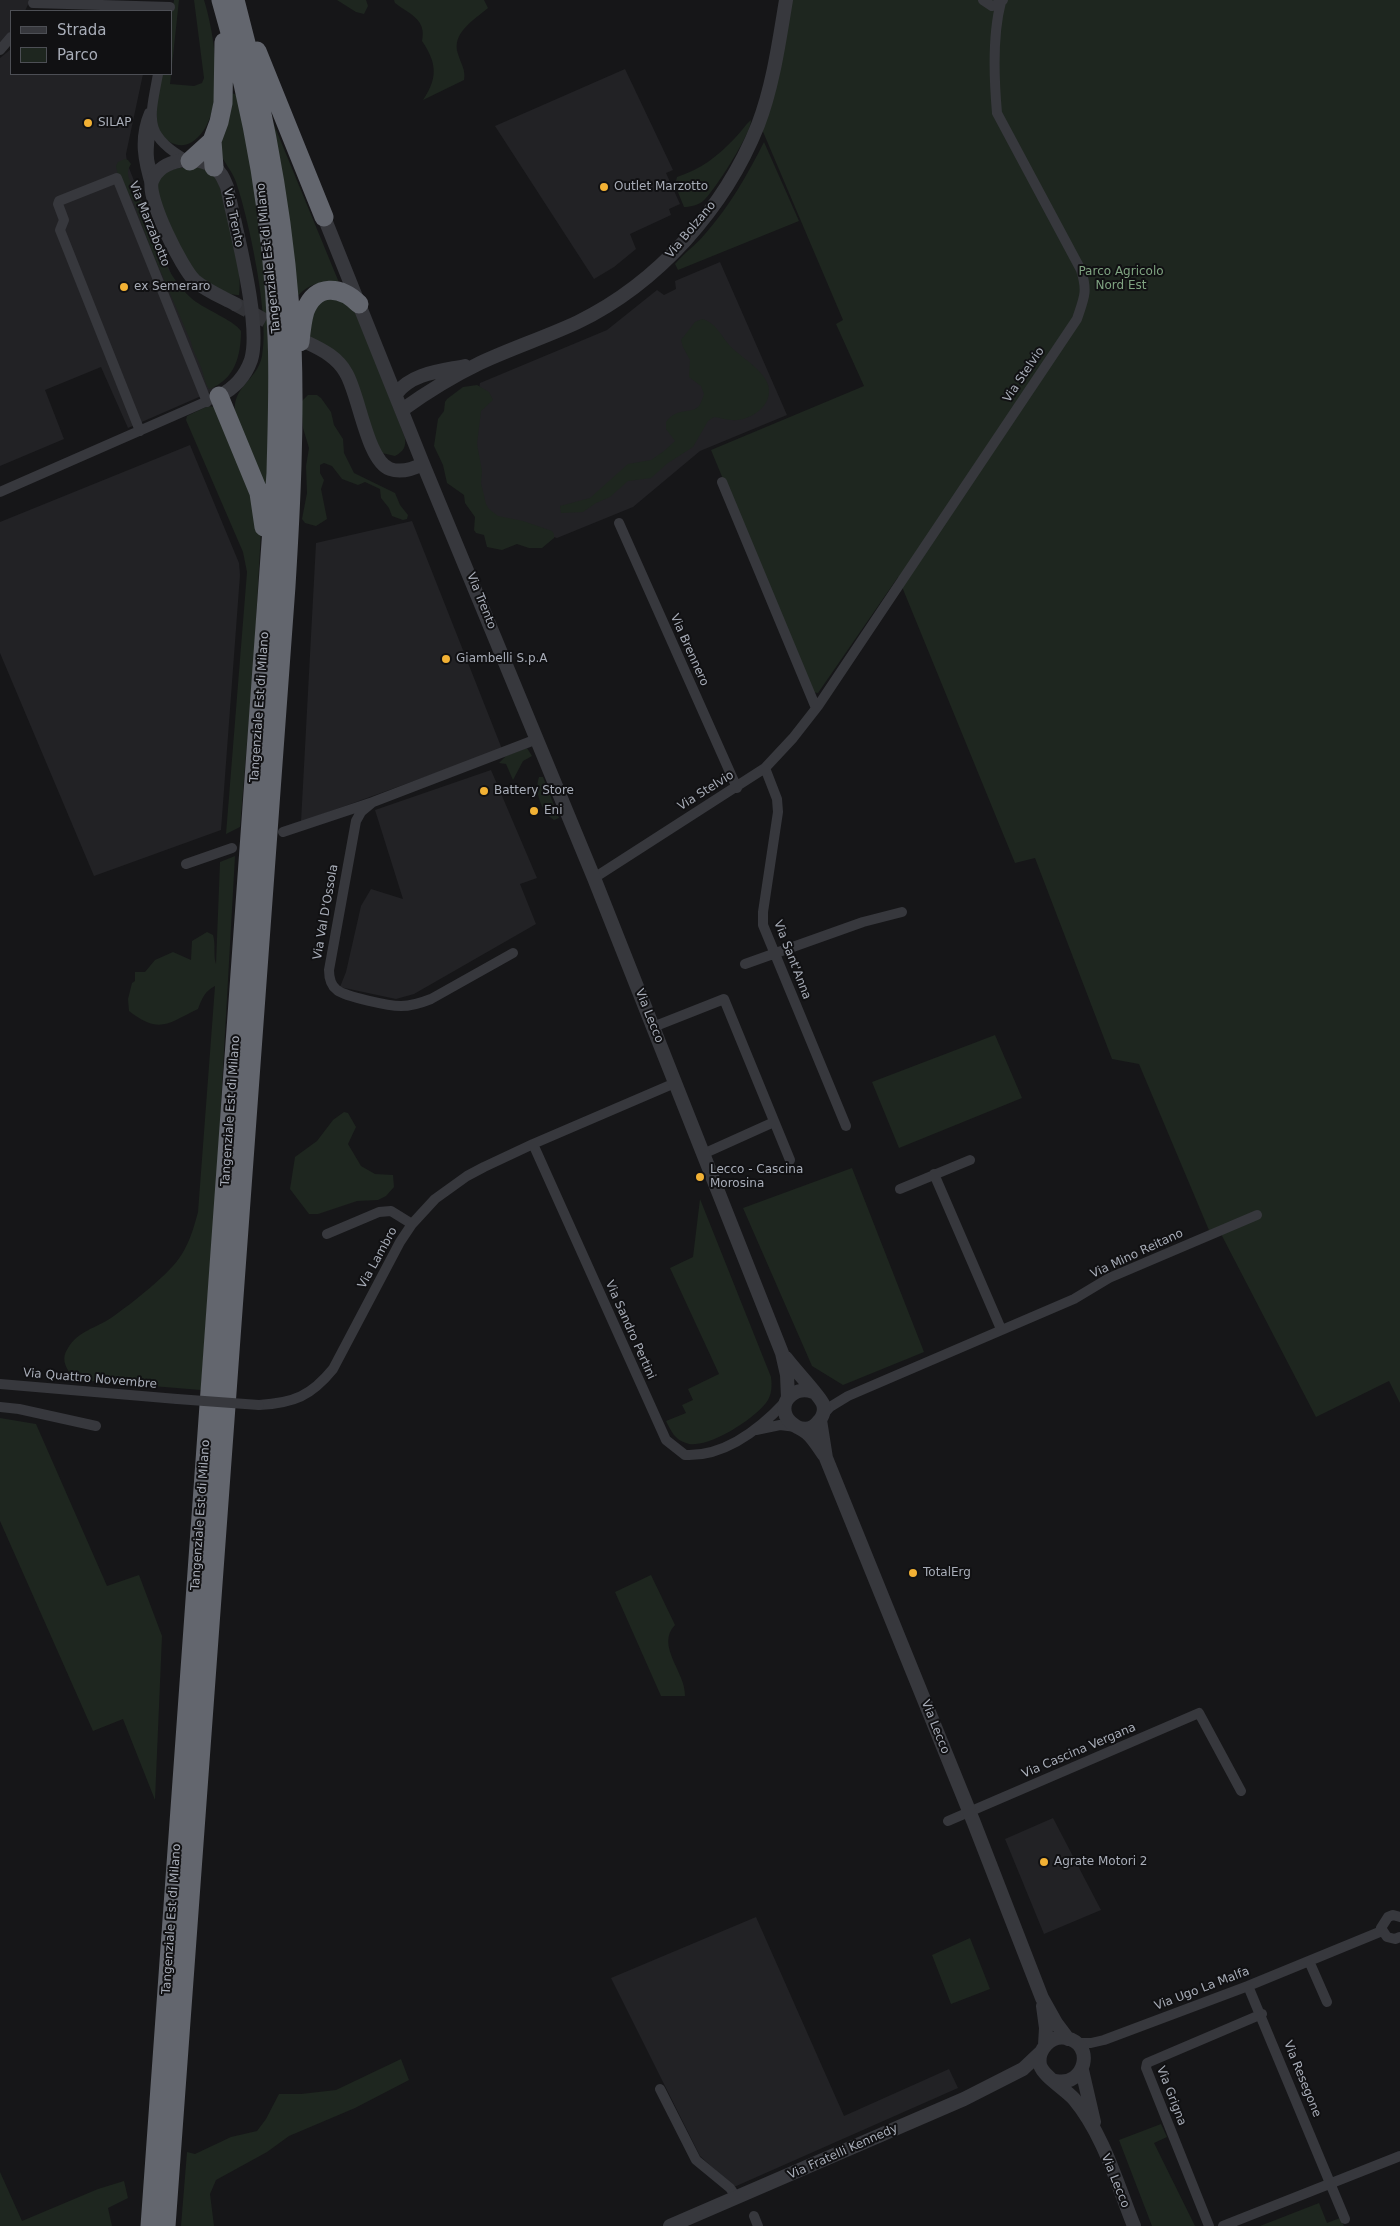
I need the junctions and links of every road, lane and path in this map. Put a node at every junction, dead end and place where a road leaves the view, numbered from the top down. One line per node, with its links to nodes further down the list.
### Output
1 (786, 0): 22 (street, Via Bolzano)
2 (1002, 1): 3 (street); 7 (street, Via Stelvio)
3 (986, 2): 7 (street, Via Stelvio)
4 (229, 3): 13 (highway); 18 (highway); 25 (highway, Tangenziale Est di Milano); 32 (highway, Tangenziale Est di Milano)
5 (32, 5): 6 (street)
6 (170, 6)
7 (997, 26): 33 (street, Via Stelvio)
8 (10, 38): 9 (street)
9 (0, 50)
10 (158, 75): 11 (street, Via Marzabotto)
11 (152, 105): 12 (street, Via Marzabotto); 17 (street, Via Marzabotto)
12 (151, 118): 14 (street, Via Marzabotto); 16 (street, Via Marzabotto)
13 (212, 141): 14 (highway); 15 (highway)
14 (188, 161): 15 (street); 16 (street)
15 (214, 167): 24 (street, Via Trento)
16 (157, 173): 17 (street)
17 (151, 189): 19 (street)
18 (324, 217): 20 (street, Via Trento)
19 (235, 304)
20 (359, 304): 23 (street, Via Trento); 25 (highway)
21 (308, 343): 28 (street)
22 (480, 363): 23 (street); 26 (street)
23 (396, 394): 26 (street, Via Trento)
24 (213, 399): 27 (street); 27 (street, Via Marzabotto); 32 (highway)
25 (293, 401): 97 (highway, Tangenziale Est di Milano)
26 (402, 410): 28 (street, Via Trento)
27 (140, 431): 30 (street)
28 (424, 464): 34 (street, Via Trento)
29 (722, 482): 33 (street)
30 (0, 492)
31 (619, 523): 36 (street, Via Brennero)
32 (265, 642): 96 (highway, Tangenziale Est di Milano)
33 (816, 708): 35 (street, Via Stelvio)
34 (537, 739): 37 (street); 41 (street, Via Trento)
35 (765, 768): 36 (street, Via Stelvio); 44 (street, Via Sant'Anna)
36 (736, 788): 41 (street, Via Stelvio)
37 (373, 802): 38 (street); 43 (street, Via Val D'Ossola)
38 (283, 832)
39 (232, 848): 40 (street)
40 (186, 864)
41 (594, 878): 46 (street, Via Lecco)
42 (902, 912): 44 (street)
43 (514, 953)
44 (774, 953): 45 (street); 49 (street, Via Sant'Anna)
45 (745, 964)
46 (653, 1027): 47 (street, Via Lecco); 48 (street)
47 (675, 1082): 50 (street, Via Lambro); 51 (street, Via Lecco)
48 (774, 1122): 51 (street); 52 (street)
49 (846, 1126)
50 (533, 1144): 57 (street, Via Lambro); 70 (street, Via Sandro Pertini)
51 (703, 1154): 60 (street, Via Lecco)
52 (790, 1160)
53 (970, 1160): 54 (street)
54 (934, 1174): 55 (street); 59 (street)
55 (900, 1189)
56 (1257, 1215): 59 (street, Via Mino Reitano)
57 (412, 1224): 58 (street); 64 (street, Via Lambro, bridge)
58 (327, 1234)
59 (1001, 1329): 63 (street, Via Mino Reitano)
60 (782, 1353): 62 (street, Via Lecco); 65 (street, Via Lecco)
61 (0, 1384): 64 (street, Via Quattro Novembre)
62 (816, 1394): 63 (street, Via Mino Reitano); 65 (street); 67 (street, Via Lecco)
63 (848, 1396): 67 (street, Via Mino Reitano)
64 (177, 1399)
65 (787, 1399): 69 (street, Via Lecco); 70 (street)
66 (0, 1408): 68 (street)
67 (821, 1418): 69 (street); 71 (street, Via Lecco)
68 (96, 1426)
69 (797, 1427): 70 (street); 71 (street, Via Lecco)
70 (751, 1432)
71 (826, 1458): 73 (street, Via Lecco)
72 (1241, 1791): 73 (street, Via Cascina Vergana)
73 (969, 1811): 74 (street, Via Cascina Vergana); 80 (street, Via Lecco)
74 (948, 1820)
75 (1400, 1917): 76 (street)
76 (1382, 1931): 77 (street); 78 (street, Via Ugo La Malfa)
77 (1400, 1938)
78 (1309, 1961): 79 (street, Via Ugo La Malfa); 81 (street)
79 (1248, 1986): 82 (street, Via Resegone); 83 (street, Via Ugo La Malfa)
80 (1042, 1998): 84 (street, Via Lecco); 85 (street, Via Lecco)
81 (1327, 2002)
82 (1262, 2014): 92 (street, Via Resegone); 101 (street, Via Grigna)
83 (1104, 2040): 84 (street, Via Ugo La Malfa); 86 (street, Via Ugo La Malfa)
84 (1072, 2041): 85 (street); 86 (street, Via Lecco)
85 (1043, 2049): 87 (street, Via Fratelli Kennedy); 88 (street, Via Lecco)
86 (1083, 2066): 88 (street); 90 (street, Via Lecco)
87 (1014, 2074): 88 (street, Via Fratelli Kennedy); 93 (street, Via Fratelli Kennedy)
88 (1052, 2079): 90 (street, Via Lecco)
89 (660, 2089): 93 (street)
90 (1097, 2135): 100 (street, Via Lecco)
91 (1400, 2156): 92 (street)
92 (1330, 2183): 95 (street, Via Resegone); 102 (street)
93 (737, 2198): 98 (street, Via Fratelli Kennedy)
94 (754, 2216): 99 (street)
95 (1345, 2219)
96 (150, 2226)
97 (166, 2226)
98 (670, 2226)
99 (758, 2226)
100 (1134, 2226)
101 (1209, 2226)
102 (1223, 2226)

